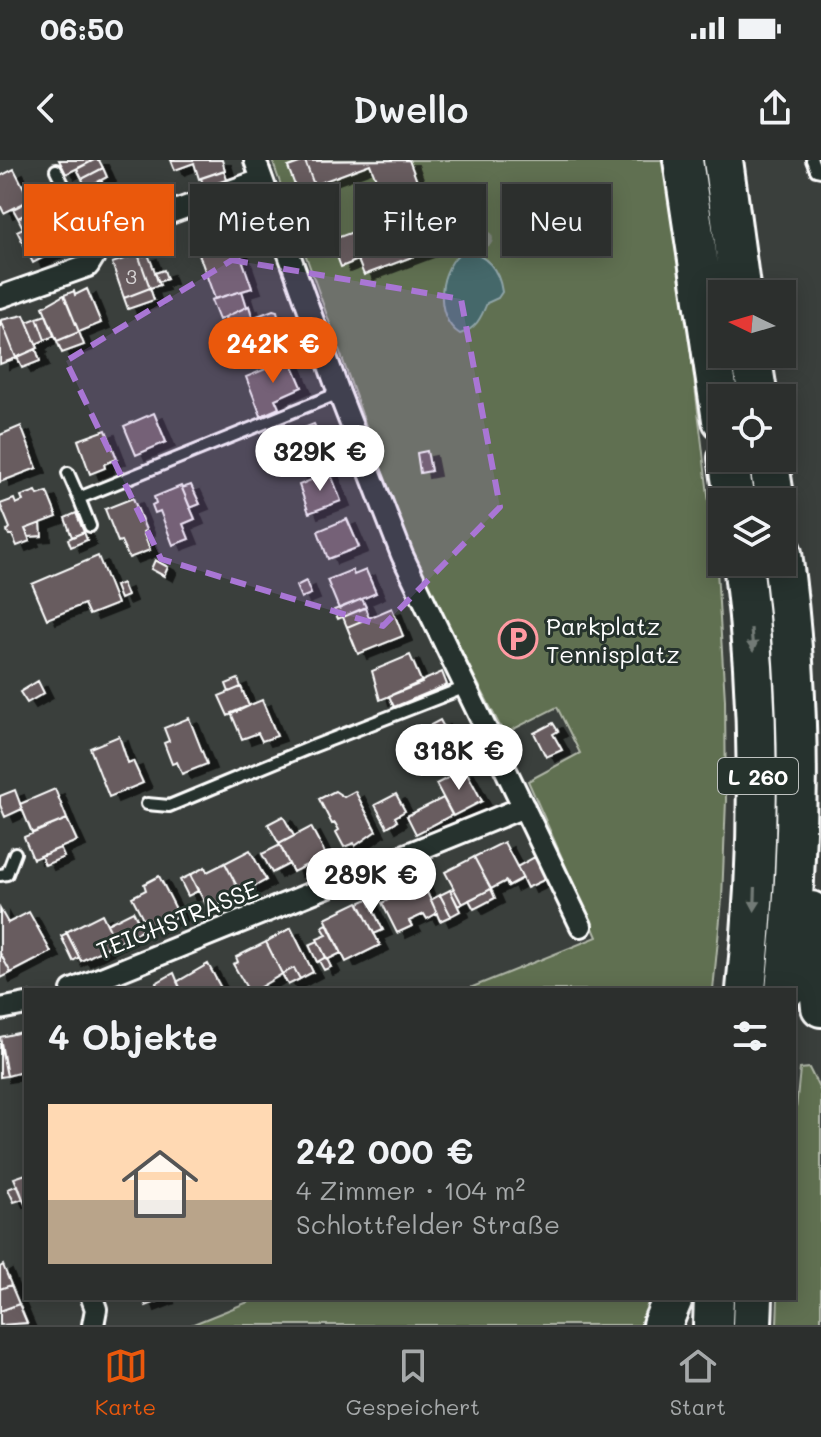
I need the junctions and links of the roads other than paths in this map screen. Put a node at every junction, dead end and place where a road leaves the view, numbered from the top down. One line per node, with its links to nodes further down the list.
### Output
1 (683, 160): 12 (highway)
2 (723, 160): 10 (highway)
3 (812, 160): 6 (lane)
4 (56, 170): 7 (lane)
5 (258, 170): 8 (street); 13 (street)
6 (821, 171)
7 (63, 184)
8 (174, 207)
9 (94, 256): 11 (street)
10 (739, 280)
11 (0, 297)
12 (717, 384)
13 (339, 393): 15 (lane); 19 (street)
14 (68, 473): 15 (lane)
15 (79, 498): 16 (lane)
16 (90, 526)
17 (744, 576): 27 (highway, L 260, one-way to 27)
18 (784, 576): 20 (highway, L 260)
19 (467, 687): 21 (lane); 22 (street)
20 (798, 781): 28 (highway, L 260); 30 (highway)
21 (147, 804)
22 (524, 807): 25 (street); 26 (street, TEICHSTRASSE)
23 (15, 853): 24 (lane)
24 (0, 875)
25 (581, 926)
26 (77, 988)
27 (746, 988)
28 (785, 988)
29 (24, 1004): 31 (street)
30 (821, 1007)
31 (0, 1009)
32 (93, 1300): 36 (street)
33 (672, 1300): 37 (highway)
34 (714, 1300): 38 (highway)
35 (753, 1300): 39 (highway)
36 (93, 1325)
37 (662, 1325)
38 (713, 1325)
39 (752, 1325)

